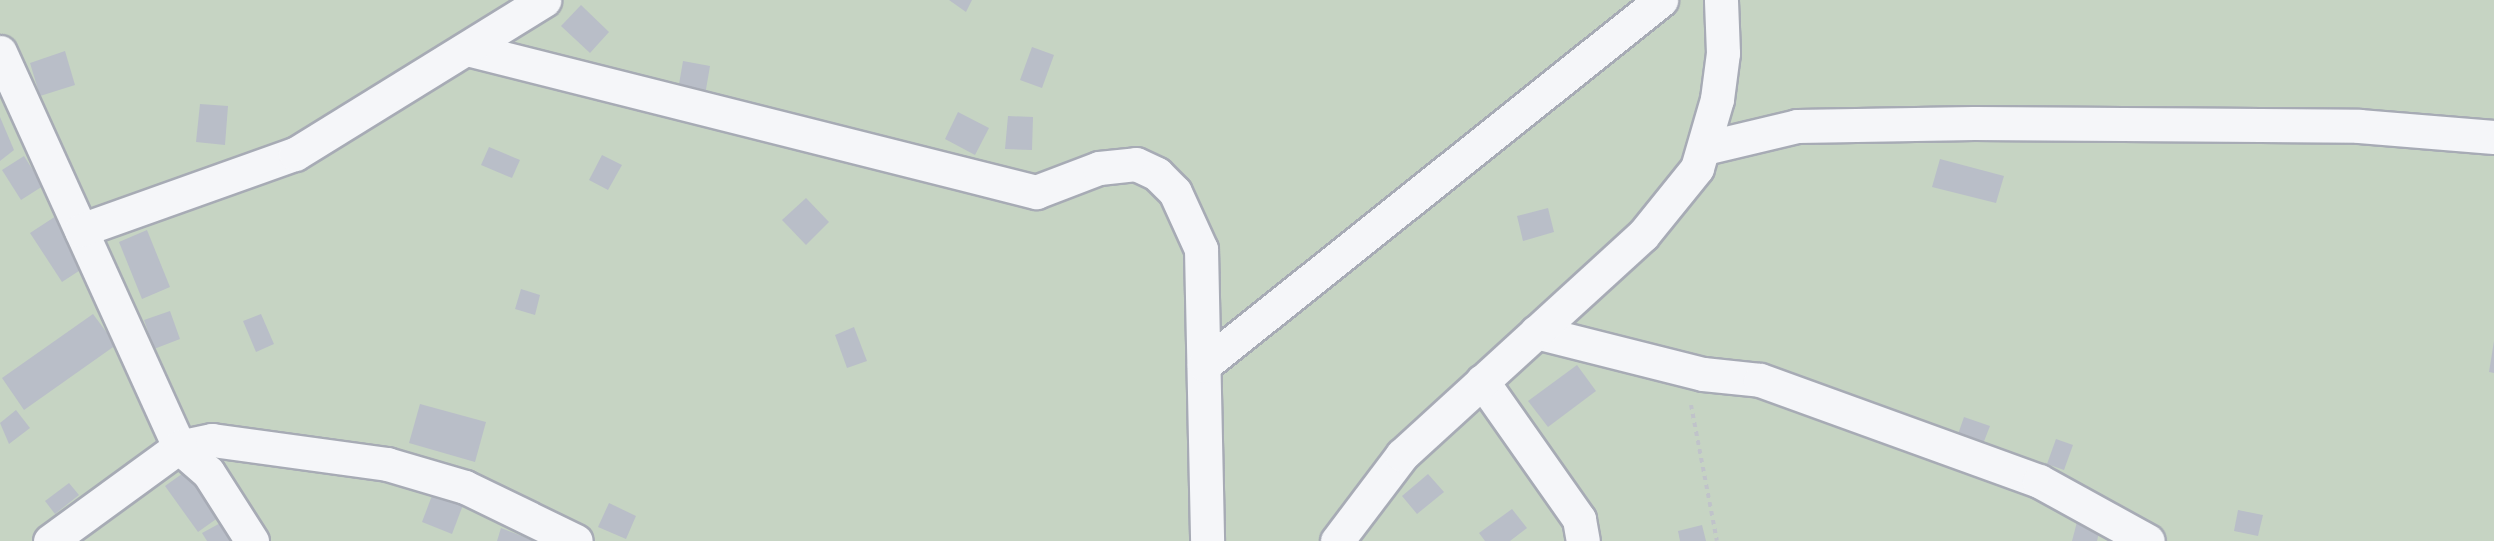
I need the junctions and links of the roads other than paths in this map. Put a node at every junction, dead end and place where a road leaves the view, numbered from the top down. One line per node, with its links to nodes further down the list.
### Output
1 (544, 0): 4 (street)
2 (1661, 0): 10 (street)
3 (1721, 0): 7 (street)
4 (471, 50): 8 (street); 10 (street)
5 (0, 52): 8 (street)
6 (2494, 137): 7 (street)
7 (1705, 148): 9 (street)
8 (81, 230): 12 (street)
9 (1536, 332): 11 (street); 19 (street)
10 (1204, 365): 16 (street)
11 (1482, 381): 17 (street); 18 (street)
12 (179, 447): 13 (street); 14 (street); 15 (street)
13 (50, 541)
14 (252, 541)
15 (576, 541)
16 (1207, 541)
17 (1337, 541)
18 (1583, 541)
19 (2148, 541)

